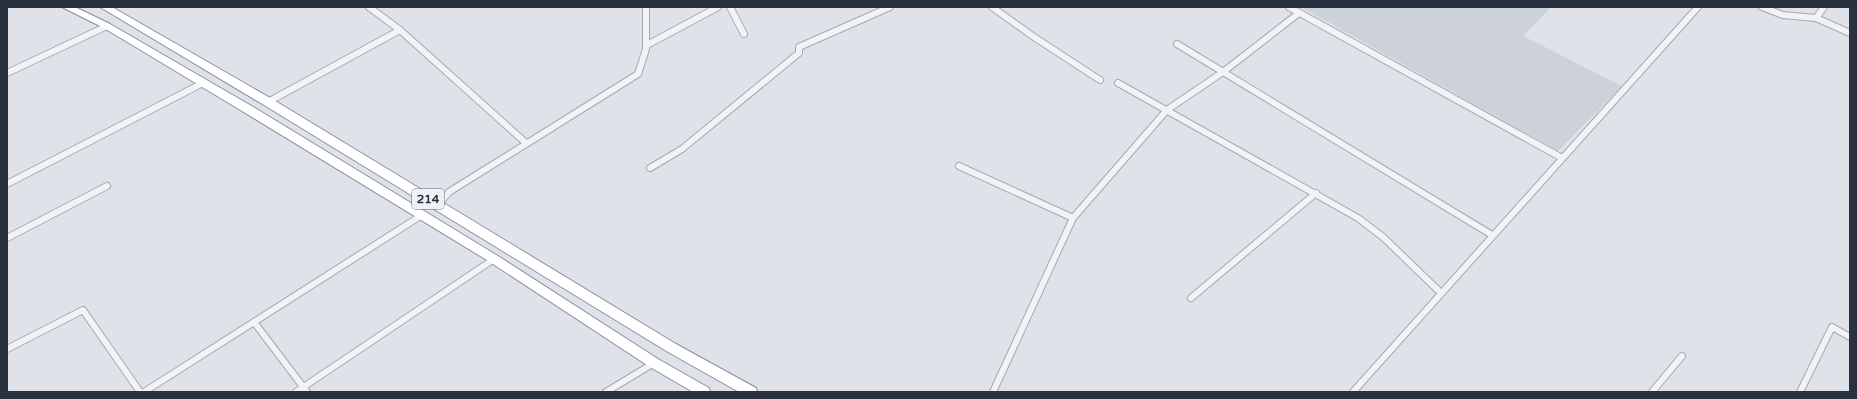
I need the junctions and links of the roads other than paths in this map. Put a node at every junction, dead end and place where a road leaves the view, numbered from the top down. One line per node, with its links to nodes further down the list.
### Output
1 (67, 7): 15 (highway, 214)
2 (369, 7): 16 (street)
3 (646, 7): 20 (street)
4 (718, 7): 20 (street)
5 (730, 7): 18 (street)
6 (890, 7): 31 (street)
7 (992, 7): 23 (street)
8 (1289, 7): 13 (street)
9 (1698, 7): 29 (street)
10 (1762, 7): 14 (street)
11 (1824, 7): 14 (street)
12 (108, 8): 26 (highway, 214)
13 (1299, 13): 21 (street); 29 (street)
14 (1816, 18): 17 (street)
15 (107, 26): 22 (street); 24 (highway, 214)
16 (400, 30): 26 (street); 28 (street)
17 (1850, 33)
18 (744, 34)
19 (1177, 44): 21 (street)
20 (647, 45): 28 (street)
21 (1223, 72): 27 (street); 38 (street)
22 (7, 73)
23 (1100, 80)
24 (203, 83): 32 (street); 36 (highway, 214)
25 (1118, 83): 27 (street)
26 (268, 102): 35 (highway, 214)
27 (1167, 110): 34 (street); 37 (street)
28 (526, 143): 35 (street)
29 (1562, 158): 38 (street)
30 (959, 166): 37 (street)
31 (650, 168)
32 (7, 184)
33 (107, 186): 39 (street)
34 (1316, 193): 41 (street); 42 (street)
35 (438, 205): 54 (highway, 214)
36 (422, 215): 40 (highway, 214); 43 (street)
37 (1073, 218): 55 (street)
38 (1492, 235): 41 (street)
39 (7, 238)
40 (494, 259): 47 (highway, 214); 48 (street)
41 (1441, 293): 56 (street)
42 (1191, 298)
43 (254, 322): 48 (street); 50 (street)
44 (1850, 337): 58 (street)
45 (7, 350): 49 (street)
46 (1682, 356): 57 (street)
47 (654, 363): 52 (street); 53 (highway, 214)
48 (305, 390): 51 (street)
49 (140, 392)
50 (144, 392)
51 (296, 392)
52 (606, 392)
53 (704, 392)
54 (751, 392)
55 (993, 392)
56 (1353, 392)
57 (1652, 392)
58 (1800, 392)

